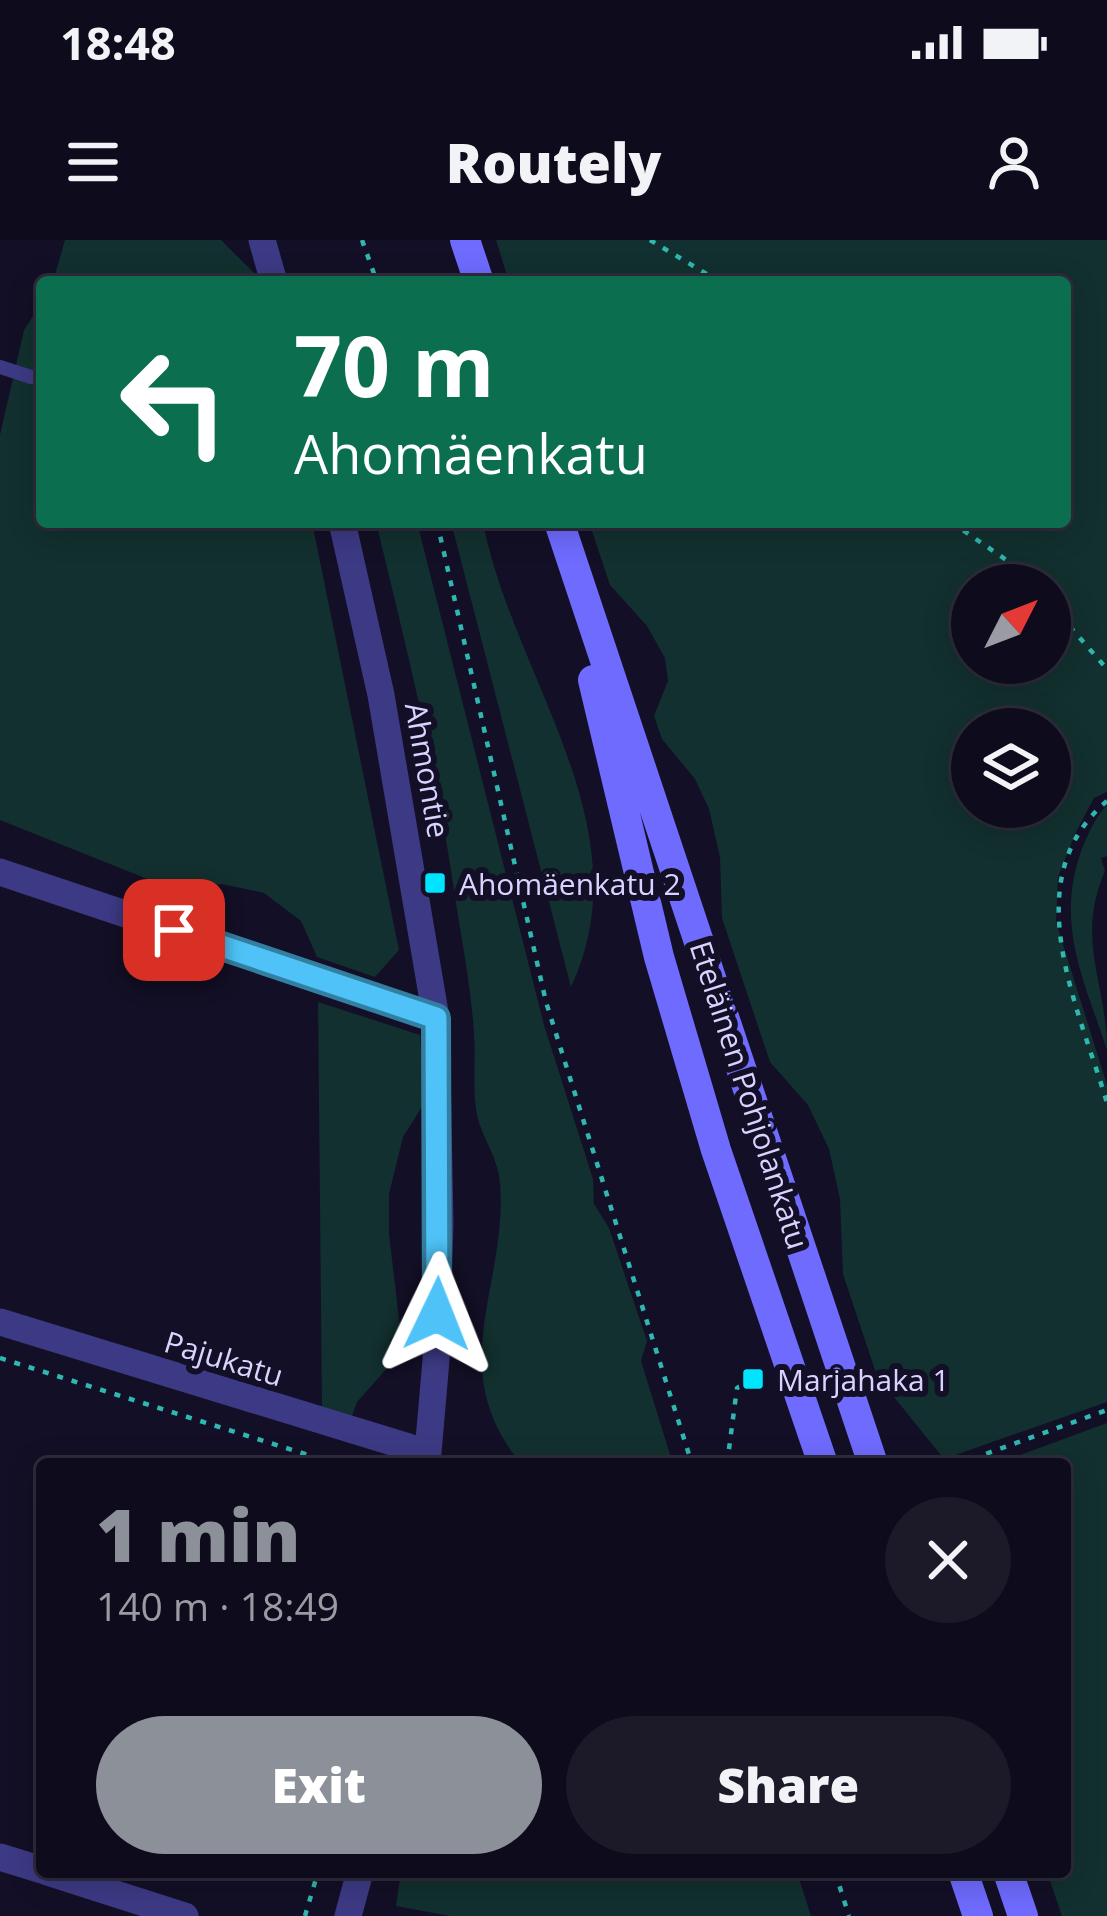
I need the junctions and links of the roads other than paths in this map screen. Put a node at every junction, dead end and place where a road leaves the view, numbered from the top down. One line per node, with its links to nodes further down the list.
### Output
1 (262, 240): 3 (street)
2 (465, 240): 4 (main road)
3 (272, 276)
4 (477, 276)
5 (0, 367): 6 (lane)
6 (31, 376)
7 (343, 528): 11 (street, Ahmontie)
8 (558, 528): 15 (main road, Eteläinen Pohjolankatu)
9 (559, 528): 16 (main road, Eteläinen Pohjolankatu)
10 (0, 872): 11 (street)
11 (436, 1018): 14 (street, Ahmontie)
12 (0, 1322): 13 (street, Pajukatu)
13 (425, 1458)
14 (428, 1458)
15 (821, 1458)
16 (871, 1458)
17 (0, 1857): 18 (street)
18 (36, 1868)
19 (67, 1878): 23 (street)
20 (358, 1878): 24 (street)
21 (965, 1878): 25 (main road)
22 (1011, 1878): 26 (main road)
23 (184, 1916)
24 (348, 1916)
25 (978, 1916)
26 (1023, 1916)

